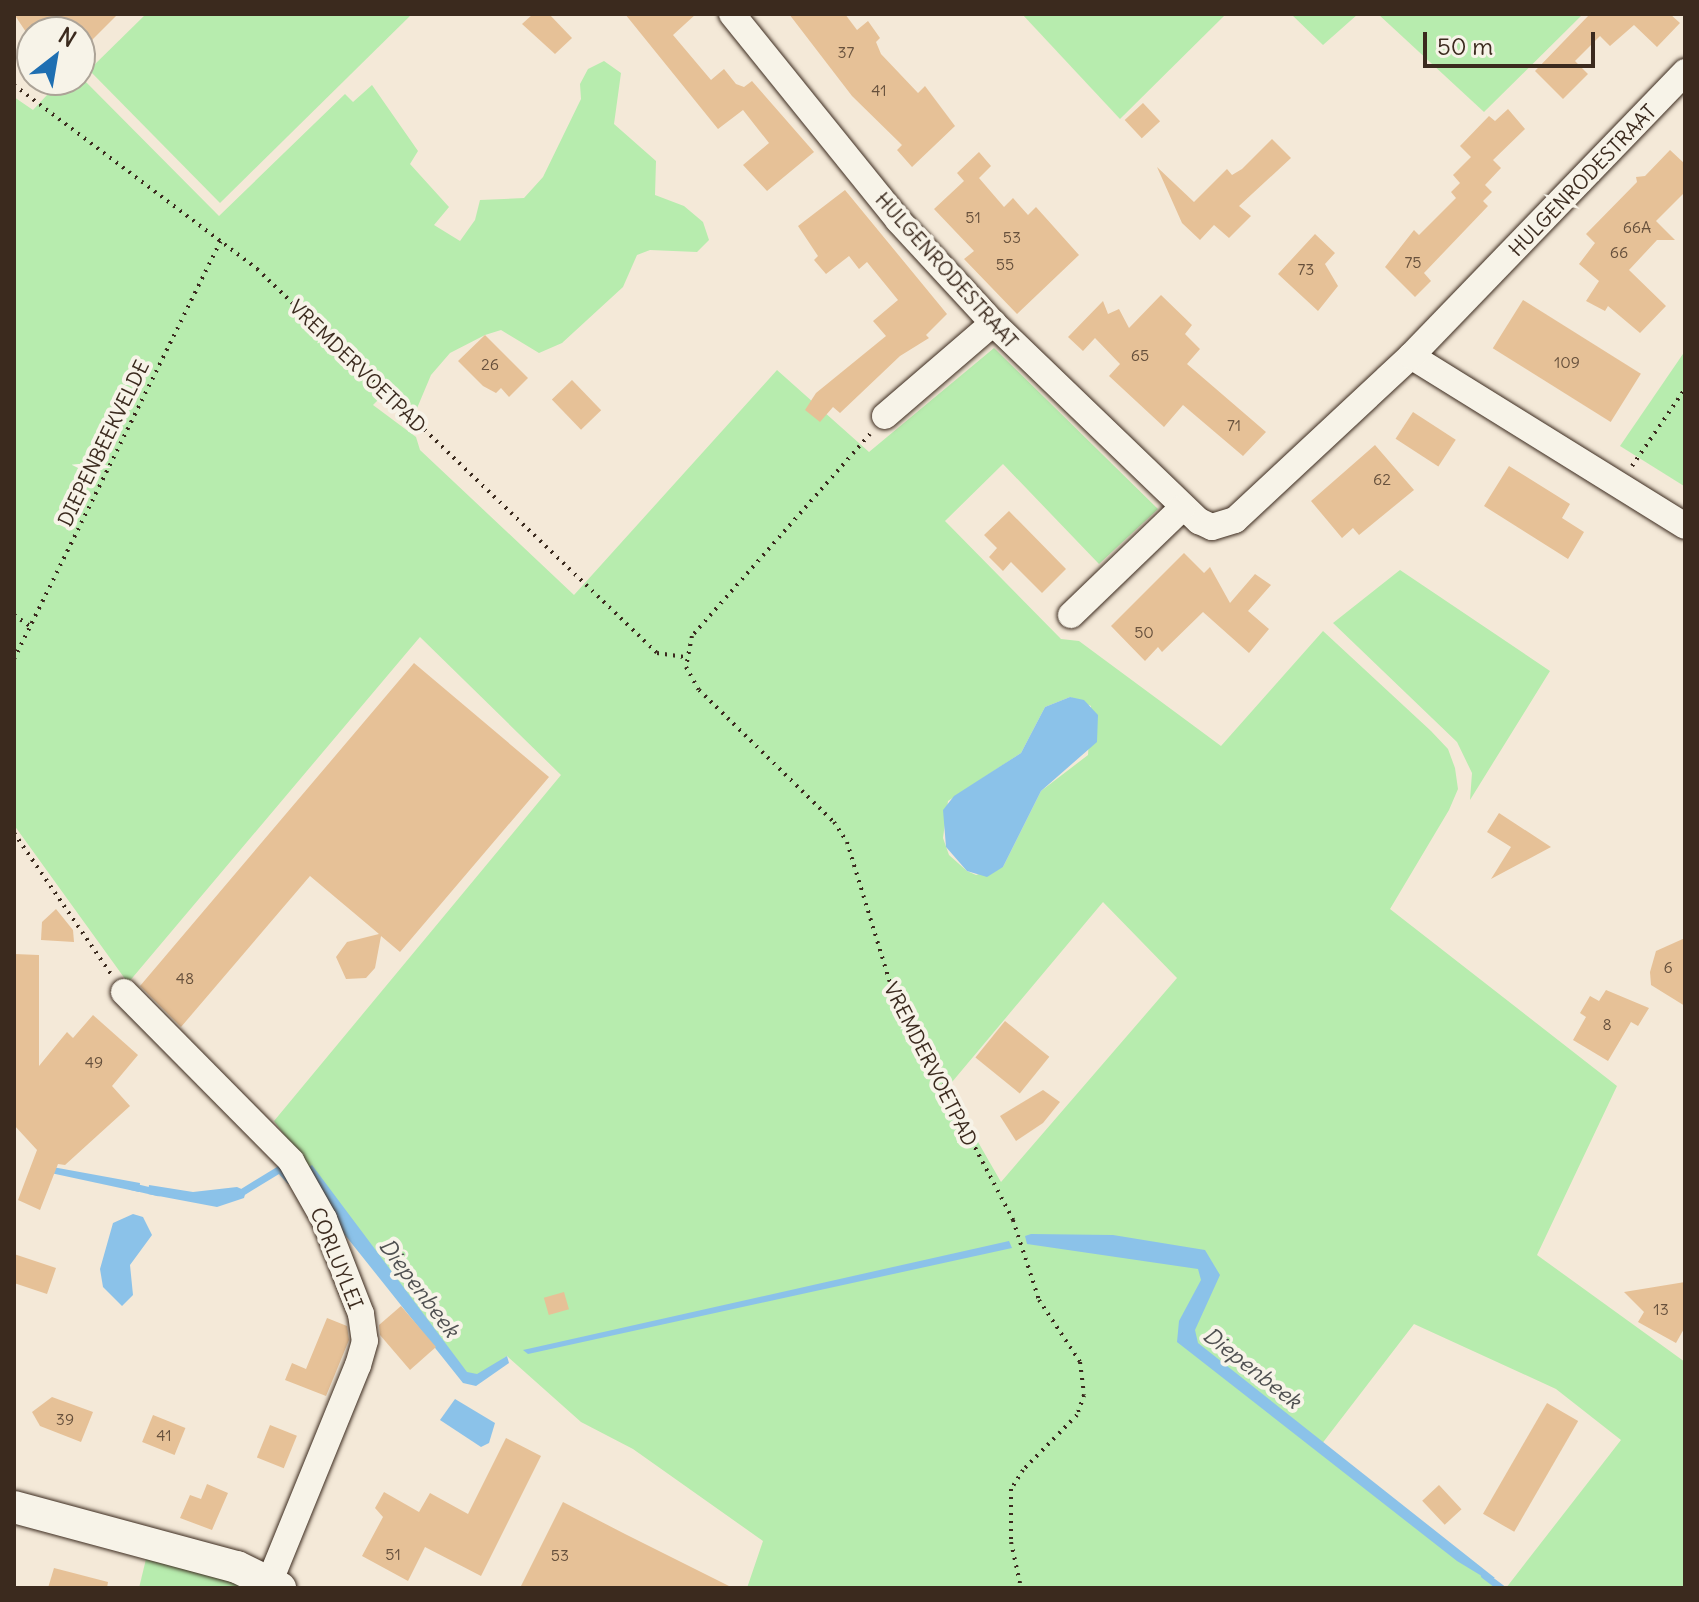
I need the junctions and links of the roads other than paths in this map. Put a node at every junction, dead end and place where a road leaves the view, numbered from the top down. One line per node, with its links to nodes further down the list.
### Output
1 (732, 14): 3 (street, HULGENRODESTRAAT)
2 (1685, 72): 4 (street, HULGENRODESTRAAT)
3 (993, 323): 5 (street); 6 (street, HULGENRODESTRAAT)
4 (1411, 356): 6 (street, HULGENRODESTRAAT); 7 (street)
5 (885, 416)
6 (1182, 508): 8 (street)
7 (1685, 526)
8 (1071, 615)
9 (124, 992): 11 (street, CORLUYLEI)
10 (14, 1507): 11 (street, CORLUYLEI)
11 (275, 1584)

